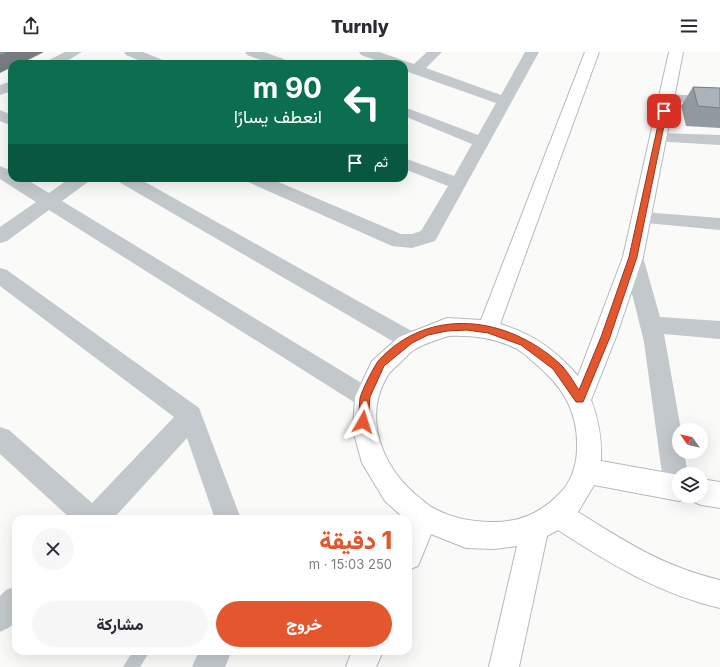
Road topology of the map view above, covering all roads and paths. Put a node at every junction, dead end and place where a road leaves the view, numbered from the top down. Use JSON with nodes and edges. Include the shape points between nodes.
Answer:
{"nodes":[{"id":1,"x":75,"y":52,"type":"edge"},
{"id":2,"x":131,"y":52,"type":"edge"},
{"id":3,"x":252,"y":52,"type":"edge"},
{"id":4,"x":366,"y":52,"type":"edge"},
{"id":5,"x":436,"y":52,"type":"edge"},
{"id":6,"x":532,"y":52,"type":"edge"},
{"id":7,"x":592,"y":52,"type":"edge"},
{"id":8,"x":676,"y":52,"type":"edge"},
{"id":9,"x":271,"y":58,"type":"edge"},
{"id":10,"x":60,"y":60,"type":"edge"},
{"id":11,"x":150,"y":60,"type":"edge"},
{"id":12,"x":389,"y":60,"type":"edge"},
{"id":13,"x":410,"y":68,"type":"edge"},
{"id":14,"x":667,"y":98,"type":"junction"},
{"id":15,"x":505,"y":101,"type":"junction"},
{"id":16,"x":720,"y":101,"type":"edge"},
{"id":17,"x":408,"y":113,"type":"edge"},
{"id":18,"x":659,"y":138,"type":"junction"},
{"id":19,"x":720,"y":140,"type":"edge"},
{"id":20,"x":482,"y":142,"type":"junction"},
{"id":21,"x":408,"y":165,"type":"edge"},
{"id":22,"x":18,"y":182,"type":"edge"},
{"id":23,"x":76,"y":182,"type":"edge"},
{"id":24,"x":132,"y":182,"type":"edge"},
{"id":25,"x":263,"y":182,"type":"edge"},
{"id":26,"x":458,"y":184,"type":"junction"},
{"id":27,"x":48,"y":201,"type":"junction"},
{"id":28,"x":642,"y":218,"type":"junction"},
{"id":29,"x":720,"y":224,"type":"edge"},
{"id":30,"x":0,"y":236,"type":"edge"},
{"id":31,"x":633,"y":257,"type":"junction"},
{"id":32,"x":0,"y":275,"type":"edge"},
{"id":33,"x":652,"y":325,"type":"junction"},
{"id":34,"x":488,"y":329,"type":"junction"},
{"id":35,"x":720,"y":330,"type":"edge"},
{"id":36,"x":409,"y":340,"type":"junction"},
{"id":37,"x":365,"y":397,"type":"junction"},
{"id":38,"x":580,"y":399,"type":"junction"},
{"id":39,"x":191,"y":416,"type":"junction"},
{"id":40,"x":0,"y":438,"type":"edge"},
{"id":41,"x":681,"y":467,"type":"edge"},
{"id":42,"x":587,"y":471,"type":"junction"},
{"id":43,"x":672,"y":487,"type":"edge"},
{"id":44,"x":708,"y":493,"type":"edge"},
{"id":45,"x":720,"y":495,"type":"edge"},
{"id":46,"x":87,"y":515,"type":"edge"},
{"id":47,"x":99,"y":515,"type":"edge"},
{"id":48,"x":227,"y":515,"type":"edge"},
{"id":49,"x":424,"y":518,"type":"junction"},
{"id":50,"x":547,"y":521,"type":"junction"},
{"id":51,"x":412,"y":546,"type":"edge"},
{"id":52,"x":720,"y":594,"type":"edge"},
{"id":53,"x":12,"y":604,"type":"edge"},
{"id":54,"x":0,"y":617,"type":"edge"},
{"id":55,"x":139,"y":655,"type":"edge"},
{"id":56,"x":214,"y":655,"type":"edge"},
{"id":57,"x":366,"y":655,"type":"edge"},
{"id":58,"x":131,"y":667,"type":"edge"},
{"id":59,"x":207,"y":667,"type":"edge"},
{"id":60,"x":361,"y":667,"type":"edge"},
{"id":61,"x":504,"y":667,"type":"edge"}],
"edges":[{"from":1,"to":10,"type":"street"},
{"from":2,"to":11,"type":"street"},
{"from":3,"to":9,"type":"street"},
{"from":4,"to":12,"type":"street"},
{"from":5,"to":13,"type":"street"},
{"from":6,"to":15,"type":"street"},
{"from":7,"to":34,"type":"street"},
{"from":8,"to":14,"type":"street"},
{"from":13,"to":15,"type":"street"},
{"from":14,"to":16,"type":"street"},
{"from":14,"to":18,"type":"street"},
{"from":15,"to":20,"type":"street"},
{"from":17,"to":20,"type":"street"},
{"from":18,"to":19,"type":"street"},
{"from":18,"to":28,"type":"street"},
{"from":20,"to":26,"type":"street"},
{"from":21,"to":26,"type":"street"},
{"from":22,"to":27,"type":"street"},
{"from":23,"to":27,"type":"street"},
{"from":24,"to":36,"type":"street"},
{"from":25,"to":26,"type":"street","via":[[399,241],[412,241],[428,236]]},
{"from":27,"to":30,"type":"street"},
{"from":27,"to":37,"type":"street"},
{"from":28,"to":29,"type":"street"},
{"from":28,"to":31,"type":"street"},
{"from":31,"to":33,"type":"street"},
{"from":31,"to":38,"type":"street"},
{"from":32,"to":39,"type":"street"},
{"from":33,"to":35,"type":"street"},
{"from":33,"to":41,"type":"street"},
{"from":34,"to":36,"type":"street","via":[[447,327]]},
{"from":34,"to":38,"type":"street","via":[[524,342],[556,366]]},
{"from":36,"to":37,"type":"street","via":[[381,364]]},
{"from":37,"to":49,"type":"street","via":[[363,422],[367,449],[380,475],[399,499]]},
{"from":38,"to":42,"type":"street","via":[[590,434]]},
{"from":39,"to":47,"type":"street"},
{"from":39,"to":48,"type":"street"},
{"from":40,"to":46,"type":"street"},
{"from":42,"to":43,"type":"street"},
{"from":42,"to":50,"type":"street","via":[[576,494]]},
{"from":44,"to":45,"type":"street"},
{"from":49,"to":50,"type":"street","via":[[461,533],[499,537]]},
{"from":49,"to":51,"type":"street"},
{"from":50,"to":52,"type":"street","via":[[676,583]]},
{"from":50,"to":61,"type":"street"},
{"from":53,"to":54,"type":"street"},
{"from":55,"to":58,"type":"lane"},
{"from":56,"to":59,"type":"street"},
{"from":57,"to":60,"type":"street"}]}
